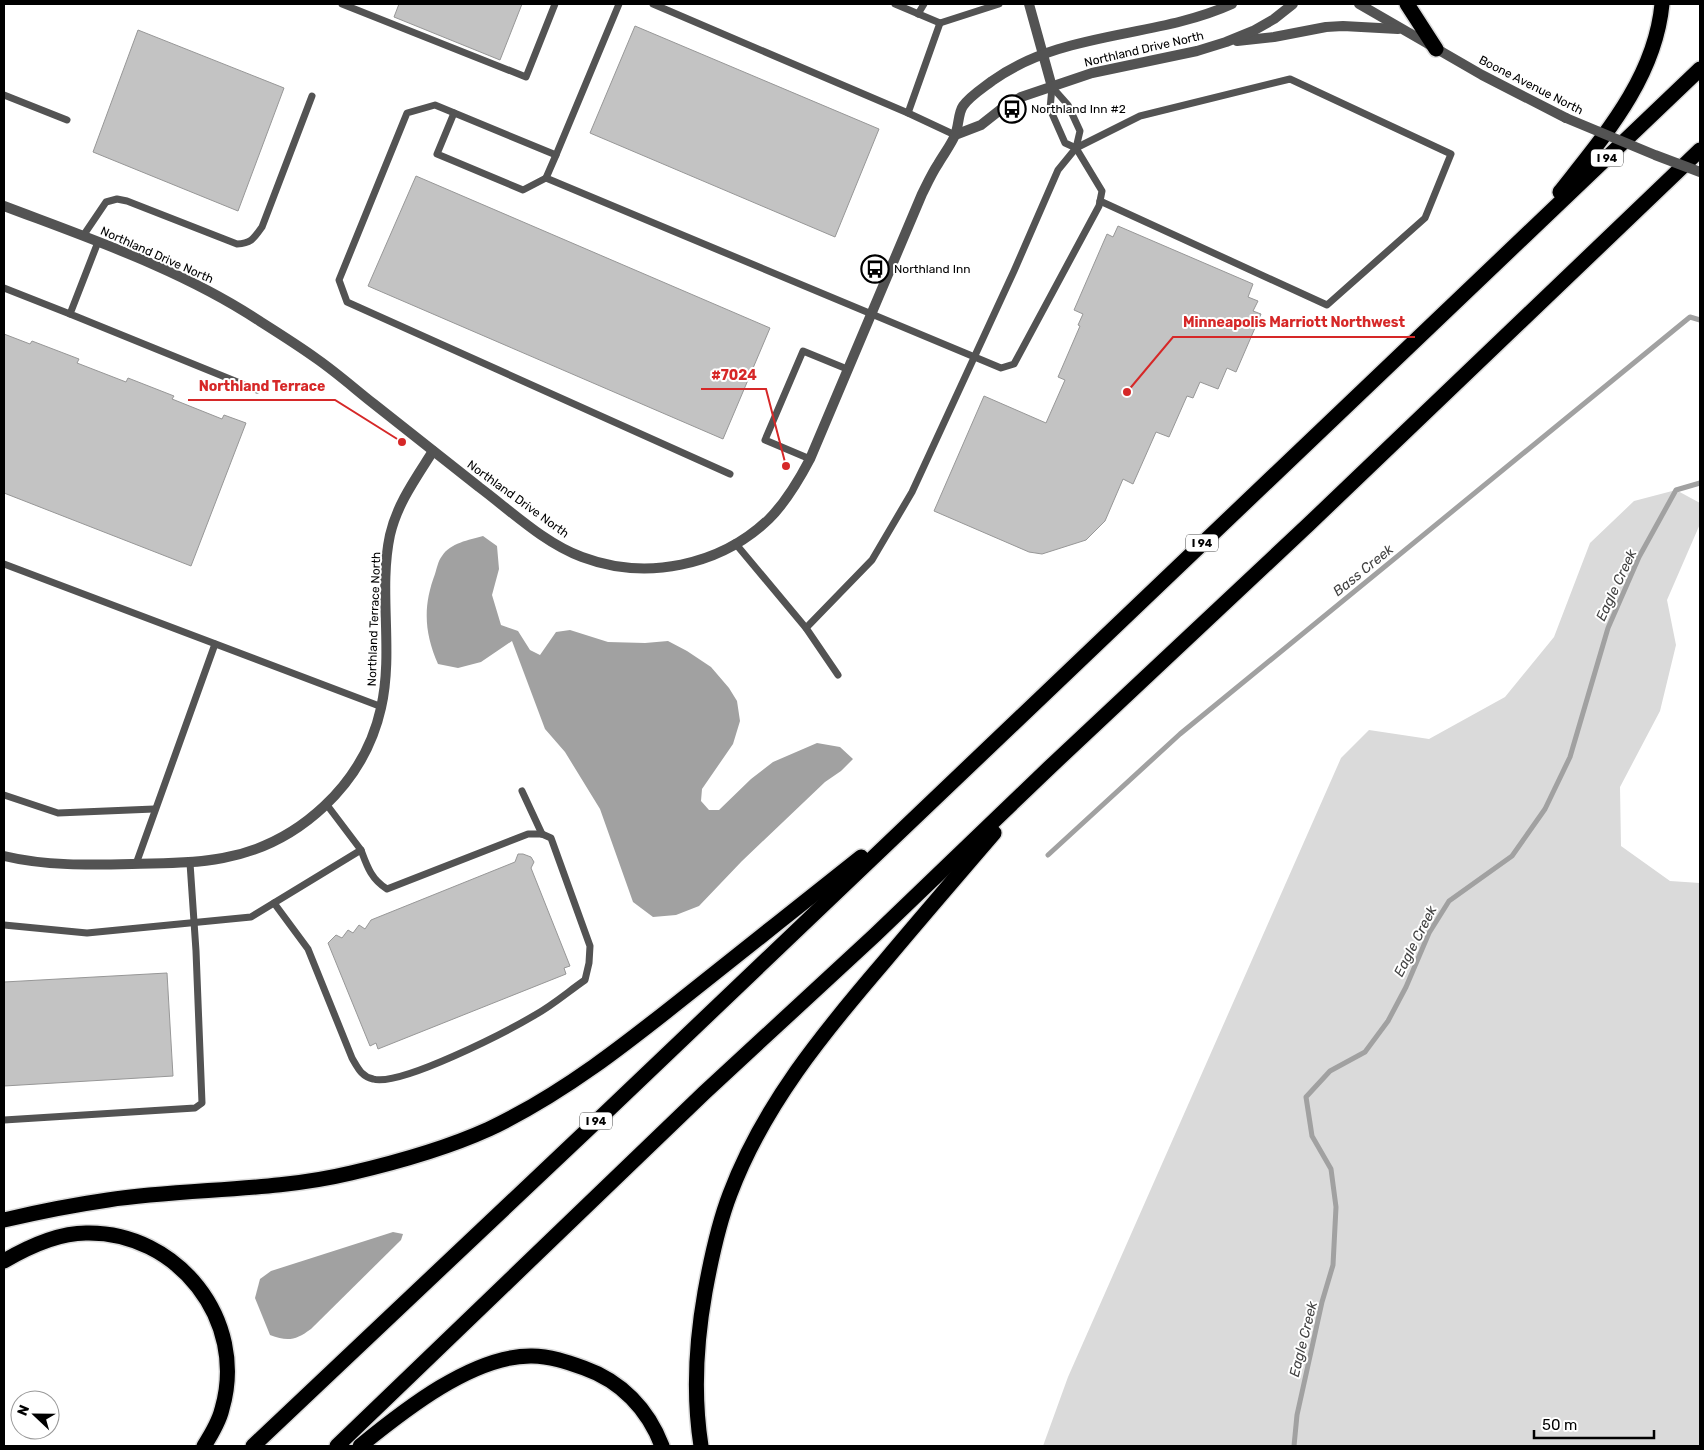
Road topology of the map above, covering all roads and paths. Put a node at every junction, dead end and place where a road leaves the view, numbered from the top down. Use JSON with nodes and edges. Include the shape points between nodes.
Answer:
{"nodes":[{"id":1,"x":342,"y":4,"type":"edge"},
{"id":2,"x":555,"y":4,"type":"edge"},
{"id":3,"x":619,"y":4,"type":"edge"},
{"id":4,"x":653,"y":4,"type":"edge"},
{"id":5,"x":895,"y":4,"type":"edge"},
{"id":6,"x":924,"y":4,"type":"edge"},
{"id":7,"x":999,"y":4,"type":"edge"},
{"id":8,"x":1029,"y":4,"type":"edge"},
{"id":9,"x":1232,"y":4,"type":"edge"},
{"id":10,"x":1293,"y":4,"type":"edge"},
{"id":11,"x":1359,"y":4,"type":"edge"},
{"id":12,"x":1407,"y":4,"type":"edge"},
{"id":13,"x":1662,"y":4,"type":"edge"},
{"id":14,"x":918,"y":14,"type":"junction"},
{"id":15,"x":940,"y":23,"type":"junction"},
{"id":16,"x":1401,"y":29,"type":"junction"},
{"id":17,"x":1226,"y":42,"type":"junction"},
{"id":18,"x":1436,"y":49,"type":"junction"},
{"id":19,"x":1042,"y":54,"type":"junction"},
{"id":20,"x":1700,"y":69,"type":"edge"},
{"id":21,"x":1052,"y":86,"type":"junction"},
{"id":22,"x":4,"y":95,"type":"edge"},
{"id":23,"x":312,"y":96,"type":"dead end"},
{"id":24,"x":454,"y":113,"type":"junction"},
{"id":25,"x":908,"y":113,"type":"junction"},
{"id":26,"x":67,"y":120,"type":"dead end"},
{"id":27,"x":955,"y":135,"type":"junction"},
{"id":28,"x":1076,"y":148,"type":"junction"},
{"id":29,"x":1700,"y":151,"type":"edge"},
{"id":30,"x":556,"y":155,"type":"junction"},
{"id":31,"x":1700,"y":172,"type":"edge"},
{"id":32,"x":546,"y":178,"type":"junction"},
{"id":33,"x":1100,"y":202,"type":"junction"},
{"id":34,"x":4,"y":206,"type":"edge"},
{"id":35,"x":83,"y":236,"type":"junction"},
{"id":36,"x":98,"y":242,"type":"junction"},
{"id":37,"x":4,"y":288,"type":"edge"},
{"id":38,"x":1467,"y":292,"type":"junction"},
{"id":39,"x":871,"y":313,"type":"junction"},
{"id":40,"x":70,"y":314,"type":"junction"},
{"id":41,"x":975,"y":356,"type":"junction"},
{"id":42,"x":847,"y":368,"type":"junction"},
{"id":43,"x":257,"y":390,"type":"dead end"},
{"id":44,"x":433,"y":451,"type":"junction"},
{"id":45,"x":810,"y":459,"type":"junction"},
{"id":46,"x":730,"y":474,"type":"dead end"},
{"id":47,"x":735,"y":543,"type":"junction"},
{"id":48,"x":4,"y":564,"type":"edge"},
{"id":49,"x":806,"y":628,"type":"junction"},
{"id":50,"x":215,"y":644,"type":"junction"},
{"id":51,"x":838,"y":675,"type":"dead end"},
{"id":52,"x":382,"y":707,"type":"junction"},
{"id":53,"x":1049,"y":768,"type":"junction"},
{"id":54,"x":522,"y":791,"type":"dead end"},
{"id":55,"x":4,"y":795,"type":"edge"},
{"id":56,"x":938,"y":796,"type":"junction"},
{"id":57,"x":327,"y":805,"type":"junction"},
{"id":58,"x":154,"y":809,"type":"junction"},
{"id":59,"x":542,"y":834,"type":"junction"},
{"id":60,"x":361,"y":850,"type":"junction"},
{"id":61,"x":4,"y":856,"type":"edge"},
{"id":62,"x":190,"y":863,"type":"junction"},
{"id":63,"x":136,"y":864,"type":"junction"},
{"id":64,"x":274,"y":903,"type":"junction"},
{"id":65,"x":195,"y":922,"type":"junction"},
{"id":66,"x":4,"y":925,"type":"edge"},
{"id":67,"x":4,"y":1120,"type":"edge"},
{"id":68,"x":4,"y":1220,"type":"edge"},
{"id":69,"x":4,"y":1262,"type":"edge"},
{"id":70,"x":204,"y":1446,"type":"edge"},
{"id":71,"x":253,"y":1446,"type":"edge"},
{"id":72,"x":337,"y":1446,"type":"edge"},
{"id":73,"x":360,"y":1446,"type":"edge"},
{"id":74,"x":662,"y":1446,"type":"edge"},
{"id":75,"x":701,"y":1446,"type":"edge"}],
"edges":[{"from":1,"to":2,"type":"lane","via":[[526,77]]},
{"from":3,"to":30,"type":"lane"},
{"from":4,"to":25,"type":"lane"},
{"from":5,"to":14,"type":"lane"},
{"from":6,"to":14,"type":"lane"},
{"from":7,"to":15,"type":"lane"},
{"from":8,"to":19,"type":"street"},
{"from":9,"to":19,"type":"street","name":"Northland Drive North","via":[[1210,14],[1085,41]]},
{"from":10,"to":17,"type":"street","name":"Northland Drive North","via":[[1260,27]]},
{"from":11,"to":16,"type":"street","name":"Boone Avenue North"},
{"from":12,"to":18,"type":"highway"},
{"from":13,"to":38,"type":"highway","via":[[1650,56],[1621,112],[1558,194]]},
{"from":14,"to":15,"type":"lane"},
{"from":15,"to":25,"type":"lane"},
{"from":16,"to":17,"type":"street","via":[[1326,27]]},
{"from":16,"to":18,"type":"street","name":"Boone Avenue North"},
{"from":17,"to":21,"type":"street","name":"Northland Drive North","via":[[1197,52],[1092,73]]},
{"from":18,"to":31,"type":"street","name":"Boone Avenue North","bridge":true,"via":[[1566,118]]},
{"from":19,"to":21,"type":"street"},
{"from":19,"to":27,"type":"street","name":"Northland Drive North","via":[[1009,69],[962,106]]},
{"from":20,"to":38,"type":"highway","number":"I 94"},
{"from":21,"to":27,"type":"street","name":"Northland Drive North","via":[[1021,97],[981,125]]},
{"from":21,"to":28,"type":"lane","via":[[1068,105],[1080,131]]},
{"from":21,"to":28,"type":"lane","via":[[1050,109],[1055,123],[1065,143]]},
{"from":22,"to":26,"type":"lane"},
{"from":23,"to":35,"type":"lane","via":[[262,227],[246,243],[237,244],[117,199],[106,202]]},
{"from":24,"to":30,"type":"lane"},
{"from":24,"to":32,"type":"lane","via":[[437,154],[523,190]]},
{"from":24,"to":46,"type":"lane","via":[[435,105],[407,113],[339,280],[347,302]]},
{"from":25,"to":27,"type":"lane"},
{"from":27,"to":39,"type":"street","name":"Northland Drive North","via":[[922,194]]},
{"from":28,"to":33,"type":"lane","via":[[1102,191]]},
{"from":28,"to":33,"type":"lane","via":[[1140,116],[1290,79],[1451,154],[1425,218],[1327,305]]},
{"from":28,"to":41,"type":"lane","via":[[1058,170]]},
{"from":29,"to":53,"type":"highway"},
{"from":30,"to":32,"type":"lane"},
{"from":32,"to":39,"type":"lane"},
{"from":33,"to":41,"type":"lane","via":[[1014,364],[1002,368]]},
{"from":34,"to":35,"type":"street","name":"Northland Drive North"},
{"from":35,"to":36,"type":"street","name":"Northland Drive North"},
{"from":36,"to":40,"type":"lane"},
{"from":36,"to":44,"type":"street","name":"Northland Drive North","via":[[194,284],[258,320],[318,360]]},
{"from":37,"to":40,"type":"lane"},
{"from":38,"to":56,"type":"highway","number":"I 94"},
{"from":39,"to":41,"type":"lane"},
{"from":39,"to":42,"type":"street","name":"Northland Drive North"},
{"from":40,"to":43,"type":"lane"},
{"from":41,"to":49,"type":"lane","via":[[912,492],[872,560]]},
{"from":42,"to":45,"type":"street","name":"Northland Drive North"},
{"from":42,"to":45,"type":"lane","via":[[803,351],[765,440]]},
{"from":44,"to":47,"type":"street","name":"Northland Drive North","via":[[541,534],[563,548],[598,562],[633,569],[668,567],[712,556]]},
{"from":44,"to":52,"type":"street","name":"Northland Terrace North","via":[[402,501],[390,534],[386,563],[387,667]]},
{"from":45,"to":47,"type":"street","name":"Northland Drive North","via":[[770,518]]},
{"from":47,"to":49,"type":"lane"},
{"from":48,"to":50,"type":"lane"},
{"from":49,"to":51,"type":"lane"},
{"from":50,"to":52,"type":"lane"},
{"from":50,"to":58,"type":"lane"},
{"from":52,"to":57,"type":"street","name":"Northland Terrace North","via":[[363,757]]},
{"from":53,"to":72,"type":"highway","via":[[704,1093]]},
{"from":53,"to":75,"type":"highway","via":[[830,1025],[800,1065],[755,1139],[730,1193],[714,1245],[699,1325],[696,1377]]},
{"from":54,"to":59,"type":"lane"},
{"from":55,"to":58,"type":"lane","via":[[58,813]]},
{"from":56,"to":68,"type":"highway","via":[[612,1055],[557,1092],[490,1128],[394,1162],[326,1179],[108,1200]]},
{"from":56,"to":71,"type":"highway","number":"I 94"},
{"from":57,"to":60,"type":"lane"},
{"from":57,"to":62,"type":"street","name":"Northland Terrace North","via":[[292,832],[260,847],[224,858]]},
{"from":58,"to":63,"type":"lane"},
{"from":59,"to":60,"type":"lane","via":[[528,834],[387,889],[378,884],[371,874]]},
{"from":59,"to":64,"type":"lane","via":[[551,838],[590,946],[585,980],[536,1015],[409,1074],[384,1080],[372,1079],[361,1073],[308,949]]},
{"from":60,"to":64,"type":"lane"},
{"from":61,"to":63,"type":"street","name":"Northland Terrace North","via":[[60,863]]},
{"from":62,"to":63,"type":"street","name":"Northland Terrace North"},
{"from":62,"to":65,"type":"lane"},
{"from":64,"to":65,"type":"lane","via":[[251,917]]},
{"from":65,"to":66,"type":"lane","via":[[87,933]]},
{"from":65,"to":67,"type":"lane","via":[[202,1103],[195,1108]]},
{"from":69,"to":70,"type":"highway","via":[[51,1240],[85,1233],[132,1239],[182,1267],[209,1300],[226,1348],[227,1380],[222,1409]]},
{"from":73,"to":74,"type":"highway","via":[[400,1414],[452,1381],[489,1364],[519,1356],[555,1359],[608,1378],[644,1412]]}]}
